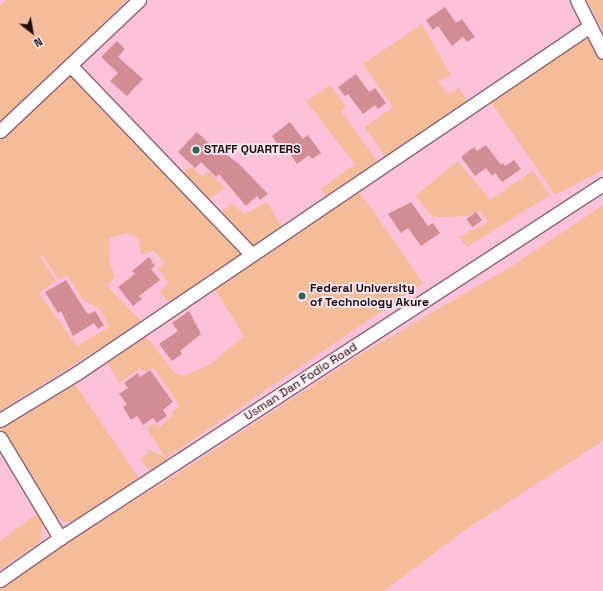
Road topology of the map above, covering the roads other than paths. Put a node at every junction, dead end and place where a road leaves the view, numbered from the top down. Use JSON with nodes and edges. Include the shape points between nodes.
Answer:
{"nodes":[{"id":1,"x":140,"y":0,"type":"edge"},
{"id":2,"x":577,"y":0,"type":"edge"},
{"id":3,"x":590,"y":26,"type":"junction"},
{"id":4,"x":603,"y":52,"type":"edge"},
{"id":5,"x":71,"y":66,"type":"junction"},
{"id":6,"x":0,"y":131,"type":"edge"},
{"id":7,"x":603,"y":184,"type":"edge"},
{"id":8,"x":251,"y":254,"type":"junction"},
{"id":9,"x":0,"y":420,"type":"edge"},
{"id":10,"x":0,"y":438,"type":"edge"},
{"id":11,"x":60,"y":538,"type":"junction"},
{"id":12,"x":0,"y":580,"type":"edge"}],
"edges":[{"from":1,"to":5,"type":"street"},
{"from":2,"to":3,"type":"street"},
{"from":3,"to":4,"type":"street"},
{"from":3,"to":8,"type":"street"},
{"from":5,"to":6,"type":"street"},
{"from":5,"to":8,"type":"street"},
{"from":7,"to":11,"type":"street","name":"Usman Dan Fodio Road"},
{"from":8,"to":9,"type":"street","via":[[74,375]]},
{"from":10,"to":11,"type":"street"},
{"from":11,"to":12,"type":"street","name":"Usman Dan Fodio Road"}]}
